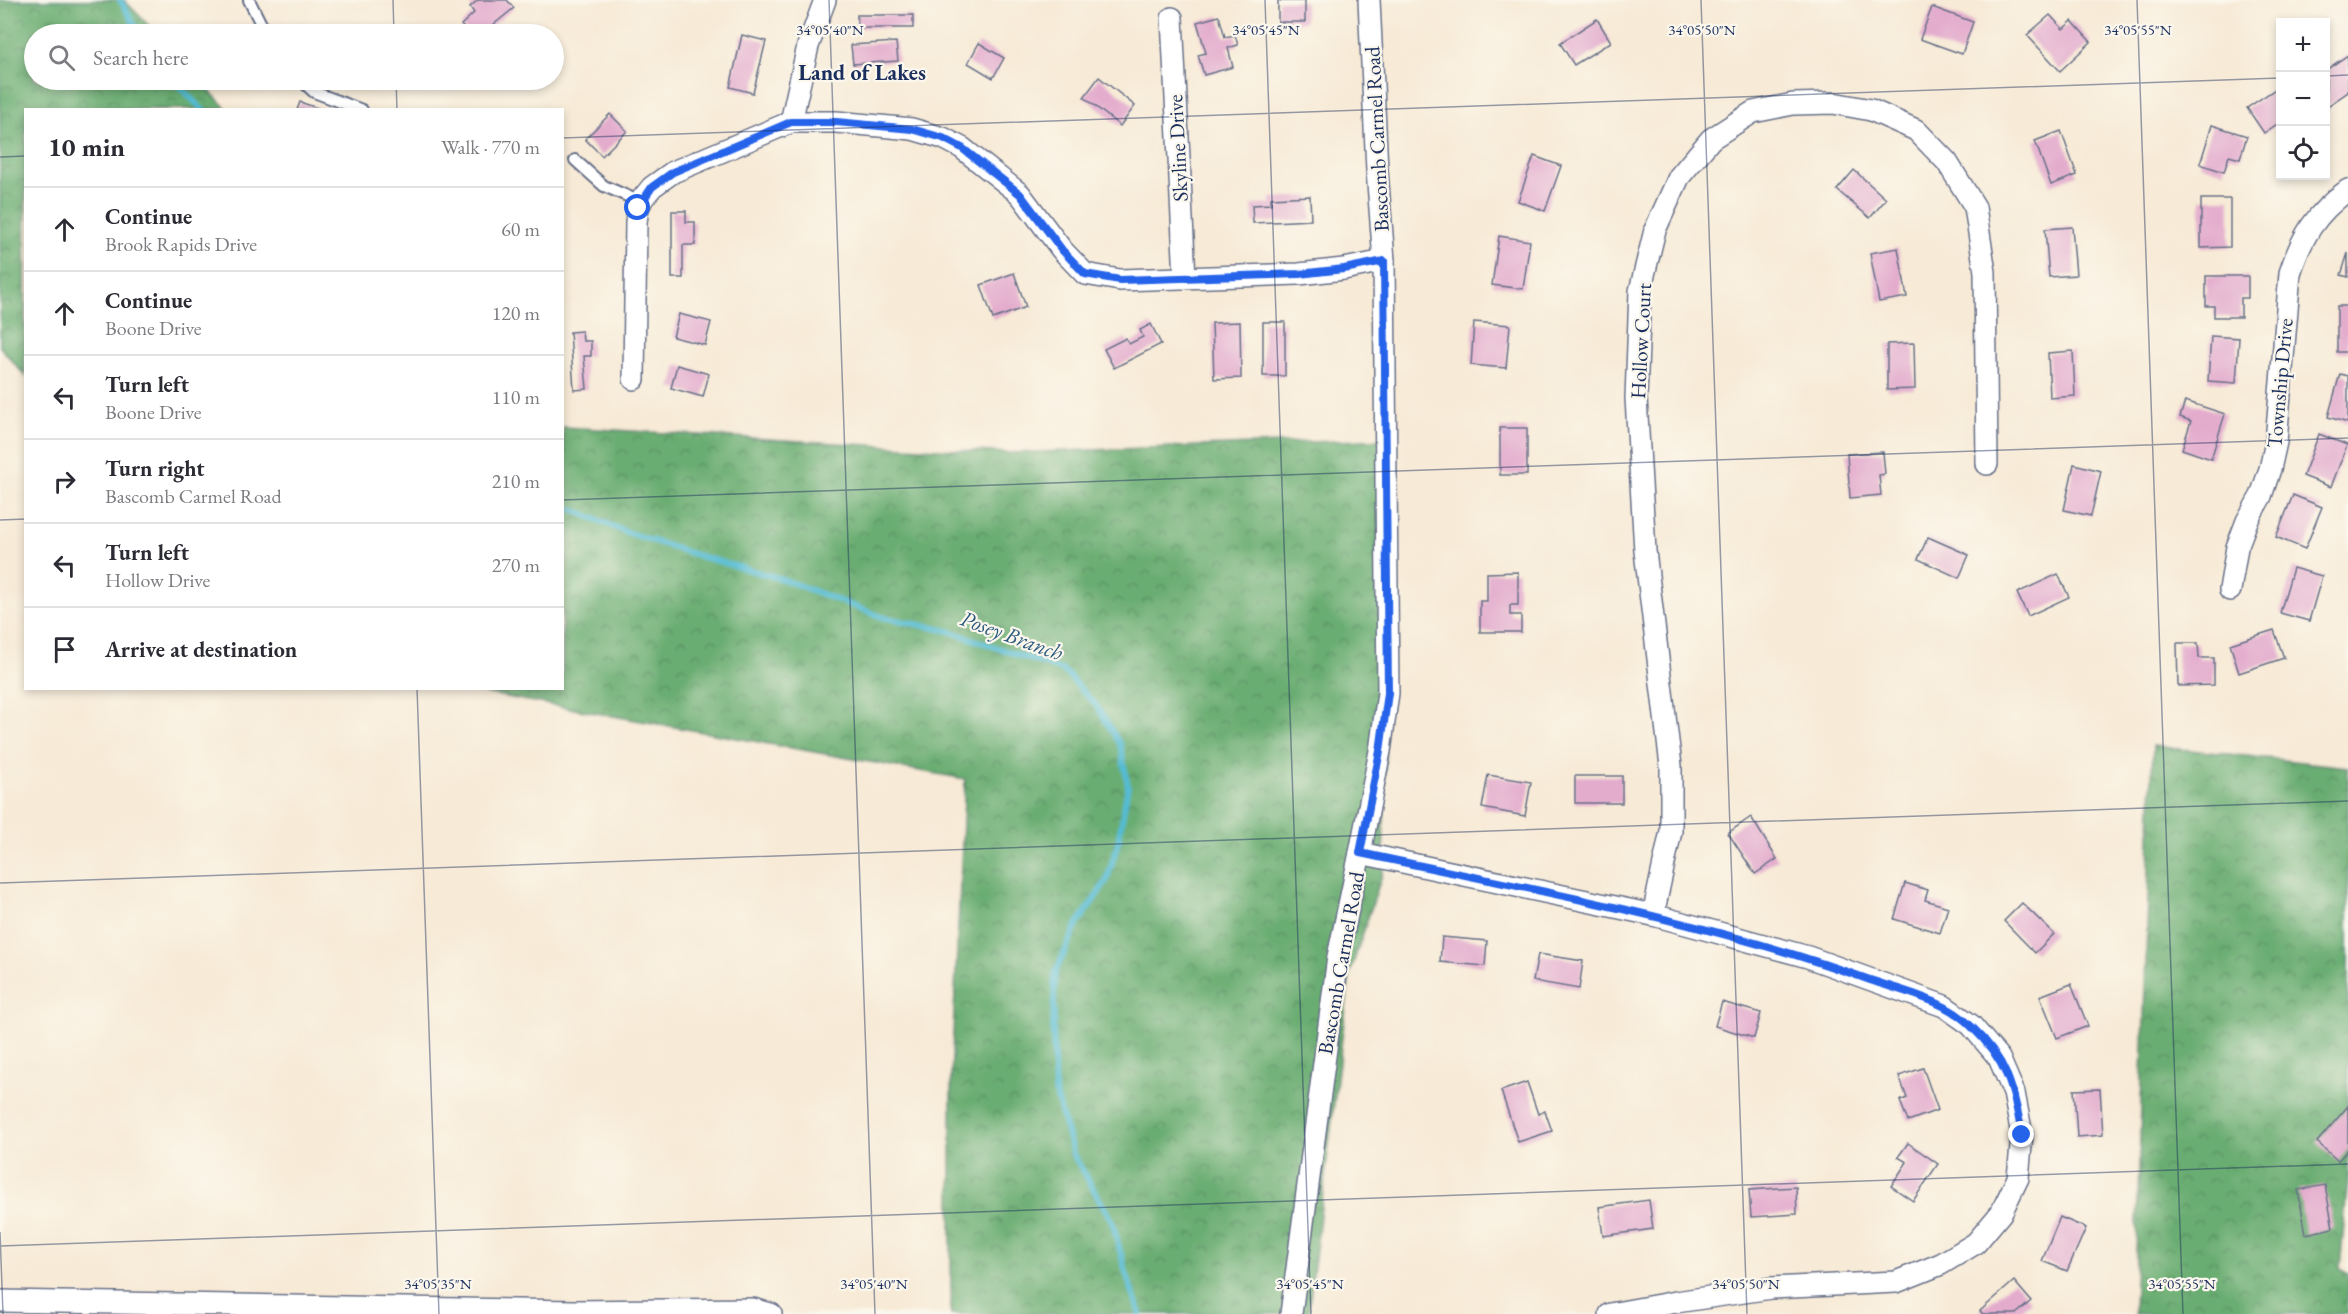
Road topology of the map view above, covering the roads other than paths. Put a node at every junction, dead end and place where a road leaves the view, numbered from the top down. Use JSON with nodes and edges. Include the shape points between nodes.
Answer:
{"nodes":[{"id":1,"x":249,"y":0,"type":"edge"},
{"id":2,"x":825,"y":0,"type":"edge"},
{"id":3,"x":1369,"y":0,"type":"edge"},
{"id":4,"x":1172,"y":18,"type":"dead end"},
{"id":5,"x":262,"y":24,"type":"edge"},
{"id":6,"x":312,"y":90,"type":"edge"},
{"id":7,"x":357,"y":108,"type":"edge"},
{"id":8,"x":791,"y":122,"type":"junction"},
{"id":9,"x":575,"y":160,"type":"dead end"},
{"id":10,"x":2348,"y":190,"type":"edge"},
{"id":11,"x":641,"y":202,"type":"junction"},
{"id":12,"x":1384,"y":261,"type":"junction"},
{"id":13,"x":1185,"y":278,"type":"junction"},
{"id":14,"x":634,"y":379,"type":"dead end"},
{"id":15,"x":1988,"y":464,"type":"dead end"},
{"id":16,"x":2230,"y":590,"type":"dead end"},
{"id":17,"x":1360,"y":853,"type":"junction"},
{"id":18,"x":1653,"y":915,"type":"junction"},
{"id":19,"x":0,"y":1301,"type":"edge"},
{"id":20,"x":771,"y":1314,"type":"edge"},
{"id":21,"x":1291,"y":1314,"type":"edge"},
{"id":22,"x":1610,"y":1314,"type":"edge"}],
"edges":[{"from":1,"to":5,"type":"lane"},
{"from":2,"to":8,"type":"street","via":[[808,46]]},
{"from":3,"to":12,"type":"street","name":"Bascomb Carmel Road"},
{"from":4,"to":13,"type":"street","name":"Skyline Drive"},
{"from":6,"to":7,"type":"lane"},
{"from":8,"to":11,"type":"street","via":[[673,172],[652,187]]},
{"from":8,"to":13,"type":"street","via":[[912,129],[943,138],[962,148],[1020,194],[1085,274],[1120,280]]},
{"from":9,"to":11,"type":"lane","via":[[604,186]]},
{"from":10,"to":16,"type":"street","name":"Township Drive","via":[[2313,222],[2298,246],[2290,273],[2276,442],[2267,478],[2237,547]]},
{"from":11,"to":14,"type":"street","via":[[636,222]]},
{"from":12,"to":13,"type":"street","via":[[1299,274]]},
{"from":12,"to":17,"type":"street","name":"Bascomb Carmel Road","via":[[1388,693]]},
{"from":15,"to":18,"type":"street","name":"Hollow Court","via":[[1985,272],[1975,207],[1947,162],[1916,130],[1871,110],[1833,103],[1793,104],[1754,112],[1711,140],[1679,177],[1655,230],[1640,291],[1636,398],[1644,527],[1671,766],[1671,831]]},
{"from":17,"to":18,"type":"street"},
{"from":17,"to":21,"type":"street","name":"Bascomb Carmel Road","via":[[1338,957]]},
{"from":18,"to":22,"type":"street","via":[[1808,957],[1944,1006],[1971,1025],[1999,1058],[2014,1093],[2022,1135],[2018,1178],[2001,1213],[1976,1243],[1941,1264],[1896,1282],[1771,1288]]},
{"from":19,"to":20,"type":"street","via":[[575,1311],[753,1309]]}]}
